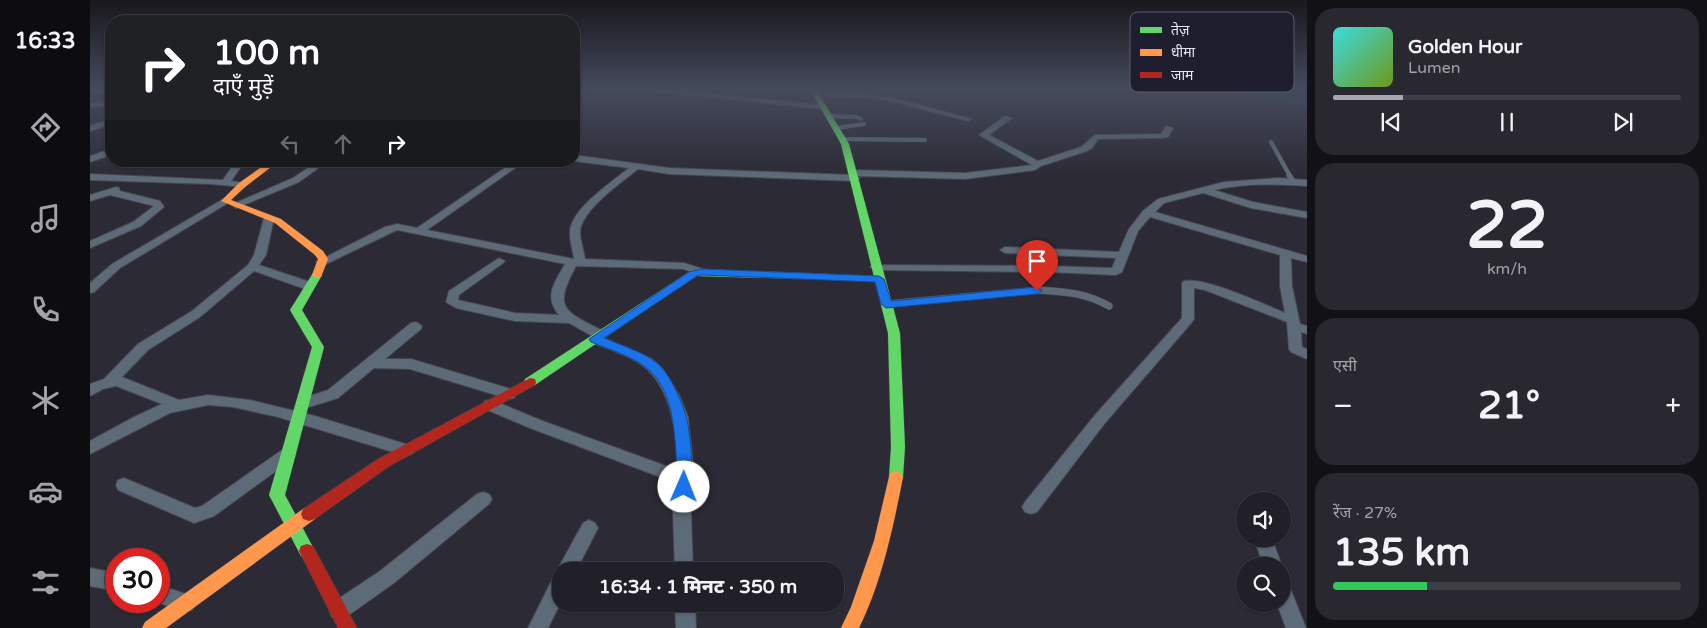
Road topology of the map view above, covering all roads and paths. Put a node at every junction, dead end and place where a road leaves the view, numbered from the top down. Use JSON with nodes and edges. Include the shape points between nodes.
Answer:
{"nodes":[{"id":1,"x":830,"y":118,"type":"edge"},
{"id":2,"x":1008,"y":118,"type":"dead end"},
{"id":3,"x":105,"y":123,"type":"edge"},
{"id":4,"x":864,"y":124,"type":"dead end"},
{"id":5,"x":836,"y":128,"type":"junction"},
{"id":6,"x":1169,"y":128,"type":"dead end"},
{"id":7,"x":90,"y":129,"type":"edge"},
{"id":8,"x":842,"y":139,"type":"junction"},
{"id":9,"x":925,"y":140,"type":"dead end"},
{"id":10,"x":1271,"y":142,"type":"dead end"},
{"id":11,"x":105,"y":154,"type":"edge"},
{"id":12,"x":90,"y":159,"type":"edge"},
{"id":13,"x":580,"y":159,"type":"edge"},
{"id":14,"x":1037,"y":164,"type":"junction"},
{"id":15,"x":237,"y":167,"type":"edge"},
{"id":16,"x":267,"y":167,"type":"edge"},
{"id":17,"x":315,"y":167,"type":"edge"},
{"id":18,"x":512,"y":167,"type":"edge"},
{"id":19,"x":636,"y":167,"type":"junction"},
{"id":20,"x":855,"y":176,"type":"junction"},
{"id":21,"x":90,"y":177,"type":"edge"},
{"id":22,"x":152,"y":180,"type":"junction"},
{"id":23,"x":1293,"y":181,"type":"junction"},
{"id":24,"x":225,"y":183,"type":"junction"},
{"id":25,"x":1307,"y":183,"type":"edge"},
{"id":26,"x":242,"y":185,"type":"junction"},
{"id":27,"x":1203,"y":190,"type":"junction"},
{"id":28,"x":110,"y":192,"type":"junction"},
{"id":29,"x":90,"y":198,"type":"edge"},
{"id":30,"x":231,"y":203,"type":"junction"},
{"id":31,"x":1147,"y":213,"type":"junction"},
{"id":32,"x":1307,"y":215,"type":"edge"},
{"id":33,"x":269,"y":218,"type":"junction"},
{"id":34,"x":419,"y":232,"type":"junction"},
{"id":35,"x":90,"y":245,"type":"edge"},
{"id":36,"x":1004,"y":250,"type":"dead end"},
{"id":37,"x":1285,"y":253,"type":"junction"},
{"id":38,"x":1123,"y":255,"type":"junction"},
{"id":39,"x":1307,"y":259,"type":"edge"},
{"id":40,"x":499,"y":261,"type":"dead end"},
{"id":41,"x":322,"y":262,"type":"junction"},
{"id":42,"x":576,"y":262,"type":"junction"},
{"id":43,"x":116,"y":266,"type":"junction"},
{"id":44,"x":252,"y":267,"type":"junction"},
{"id":45,"x":702,"y":272,"type":"junction"},
{"id":46,"x":878,"y":273,"type":"junction"},
{"id":47,"x":90,"y":278,"type":"edge"},
{"id":48,"x":309,"y":286,"type":"junction"},
{"id":49,"x":90,"y":289,"type":"edge"},
{"id":50,"x":886,"y":304,"type":"junction"},
{"id":51,"x":1109,"y":306,"type":"dead end"},
{"id":52,"x":572,"y":319,"type":"junction"},
{"id":53,"x":1294,"y":323,"type":"junction"},
{"id":54,"x":416,"y":326,"type":"dead end"},
{"id":55,"x":1307,"y":330,"type":"edge"},
{"id":56,"x":598,"y":337,"type":"junction"},
{"id":57,"x":1307,"y":355,"type":"edge"},
{"id":58,"x":372,"y":363,"type":"junction"},
{"id":59,"x":109,"y":382,"type":"junction"},
{"id":60,"x":90,"y":391,"type":"edge"},
{"id":61,"x":510,"y":394,"type":"junction"},
{"id":62,"x":178,"y":405,"type":"junction"},
{"id":63,"x":490,"y":405,"type":"junction"},
{"id":64,"x":301,"y":410,"type":"junction"},
{"id":65,"x":90,"y":448,"type":"edge"},
{"id":66,"x":406,"y":450,"type":"junction"},
{"id":67,"x":288,"y":454,"type":"junction"},
{"id":68,"x":684,"y":479,"type":"junction"},
{"id":69,"x":124,"y":485,"type":"dead end"},
{"id":70,"x":483,"y":499,"type":"dead end"},
{"id":71,"x":1031,"y":507,"type":"dead end"},
{"id":72,"x":293,"y":524,"type":"junction"},
{"id":73,"x":588,"y":528,"type":"dead end"},
{"id":74,"x":571,"y":562,"type":"edge"},
{"id":75,"x":684,"y":562,"type":"edge"},
{"id":76,"x":90,"y":577,"type":"edge"},
{"id":77,"x":105,"y":580,"type":"edge"},
{"id":78,"x":170,"y":598,"type":"edge"},
{"id":79,"x":552,"y":600,"type":"edge"},
{"id":80,"x":184,"y":604,"type":"junction"},
{"id":81,"x":339,"y":610,"type":"junction"},
{"id":82,"x":685,"y":612,"type":"edge"},
{"id":83,"x":1290,"y":612,"type":"edge"},
{"id":84,"x":151,"y":628,"type":"edge"},
{"id":85,"x":348,"y":628,"type":"edge"},
{"id":86,"x":538,"y":628,"type":"edge"},
{"id":87,"x":686,"y":628,"type":"edge"},
{"id":88,"x":850,"y":628,"type":"edge"},
{"id":89,"x":1296,"y":628,"type":"edge"}],
"edges":[{"from":1,"to":5,"type":"street"},
{"from":2,"to":14,"type":"street","via":[[983,135]]},
{"from":3,"to":7,"type":"street"},
{"from":4,"to":5,"type":"lane"},
{"from":5,"to":8,"type":"street"},
{"from":6,"to":14,"type":"street","via":[[1161,136],[1095,137],[1084,150]]},
{"from":8,"to":9,"type":"lane"},
{"from":8,"to":20,"type":"street"},
{"from":10,"to":23,"type":"lane"},
{"from":11,"to":12,"type":"street"},
{"from":13,"to":19,"type":"street"},
{"from":14,"to":20,"type":"street","via":[[1035,167],[965,176]]},
{"from":15,"to":24,"type":"street"},
{"from":16,"to":26,"type":"street"},
{"from":17,"to":30,"type":"street","via":[[296,180]]},
{"from":18,"to":34,"type":"street"},
{"from":19,"to":20,"type":"street","via":[[717,174]]},
{"from":19,"to":42,"type":"street","via":[[587,210],[576,224]]},
{"from":20,"to":46,"type":"street"},
{"from":21,"to":22,"type":"street"},
{"from":22,"to":24,"type":"street"},
{"from":22,"to":28,"type":"street"},
{"from":23,"to":25,"type":"street"},
{"from":23,"to":27,"type":"street","via":[[1248,182]]},
{"from":24,"to":26,"type":"street"},
{"from":26,"to":30,"type":"street"},
{"from":27,"to":31,"type":"street","via":[[1161,201]]},
{"from":27,"to":32,"type":"street","via":[[1251,205]]},
{"from":28,"to":29,"type":"street"},
{"from":28,"to":35,"type":"street","via":[[158,203],[159,207],[137,224]]},
{"from":30,"to":33,"type":"street"},
{"from":30,"to":43,"type":"street"},
{"from":31,"to":37,"type":"street"},
{"from":31,"to":38,"type":"street","via":[[1133,231]]},
{"from":33,"to":41,"type":"street","via":[[278,221],[319,253]]},
{"from":33,"to":44,"type":"street","via":[[260,255]]},
{"from":34,"to":41,"type":"street","via":[[393,227]]},
{"from":34,"to":42,"type":"street"},
{"from":36,"to":38,"type":"street"},
{"from":37,"to":39,"type":"street"},
{"from":37,"to":53,"type":"street","via":[[1286,286]]},
{"from":38,"to":46,"type":"street","via":[[1117,271],[1112,273],[1048,269]]},
{"from":40,"to":52,"type":"street","via":[[453,294],[452,302],[515,317]]},
{"from":41,"to":48,"type":"street"},
{"from":42,"to":45,"type":"street","via":[[684,266]]},
{"from":42,"to":52,"type":"street","via":[[556,297],[562,312]]},
{"from":43,"to":47,"type":"street"},
{"from":43,"to":49,"type":"street"},
{"from":44,"to":48,"type":"street"},
{"from":44,"to":59,"type":"street","via":[[196,314],[143,347]]},
{"from":45,"to":46,"type":"street"},
{"from":45,"to":56,"type":"street","via":[[693,274]]},
{"from":46,"to":50,"type":"street"},
{"from":48,"to":64,"type":"street","via":[[296,310],[318,347]]},
{"from":50,"to":51,"type":"lane","via":[[1033,291],[1090,296]]},
{"from":50,"to":88,"type":"street","via":[[894,333],[896,480],[882,541]]},
{"from":52,"to":56,"type":"street"},
{"from":53,"to":55,"type":"street"},
{"from":53,"to":57,"type":"street","via":[[1296,349]]},
{"from":53,"to":71,"type":"street","via":[[1208,286],[1188,283],[1188,319],[1100,419]]},
{"from":54,"to":58,"type":"street"},
{"from":56,"to":61,"type":"street"},
{"from":56,"to":68,"type":"street","via":[[647,362],[657,371],[672,395],[680,417]]},
{"from":58,"to":61,"type":"street","via":[[411,364]]},
{"from":58,"to":64,"type":"street","via":[[333,394]]},
{"from":59,"to":60,"type":"street"},
{"from":59,"to":62,"type":"street","via":[[117,381]]},
{"from":61,"to":63,"type":"street"},
{"from":62,"to":64,"type":"street","via":[[218,399]]},
{"from":62,"to":65,"type":"street","via":[[140,420]]},
{"from":63,"to":66,"type":"street"},
{"from":63,"to":68,"type":"street"},
{"from":64,"to":66,"type":"street"},
{"from":64,"to":67,"type":"street"},
{"from":66,"to":72,"type":"street"},
{"from":67,"to":69,"type":"street","via":[[208,511],[194,516]]},
{"from":67,"to":72,"type":"street","via":[[277,495]]},
{"from":68,"to":75,"type":"street"},
{"from":70,"to":81,"type":"street","via":[[387,577]]},
{"from":72,"to":80,"type":"street"},
{"from":72,"to":81,"type":"street"},
{"from":73,"to":74,"type":"street"},
{"from":76,"to":77,"type":"street"},
{"from":78,"to":80,"type":"street"},
{"from":79,"to":86,"type":"street"},
{"from":80,"to":84,"type":"street"},
{"from":81,"to":85,"type":"street"},
{"from":82,"to":87,"type":"street"},
{"from":83,"to":89,"type":"street"}]}
